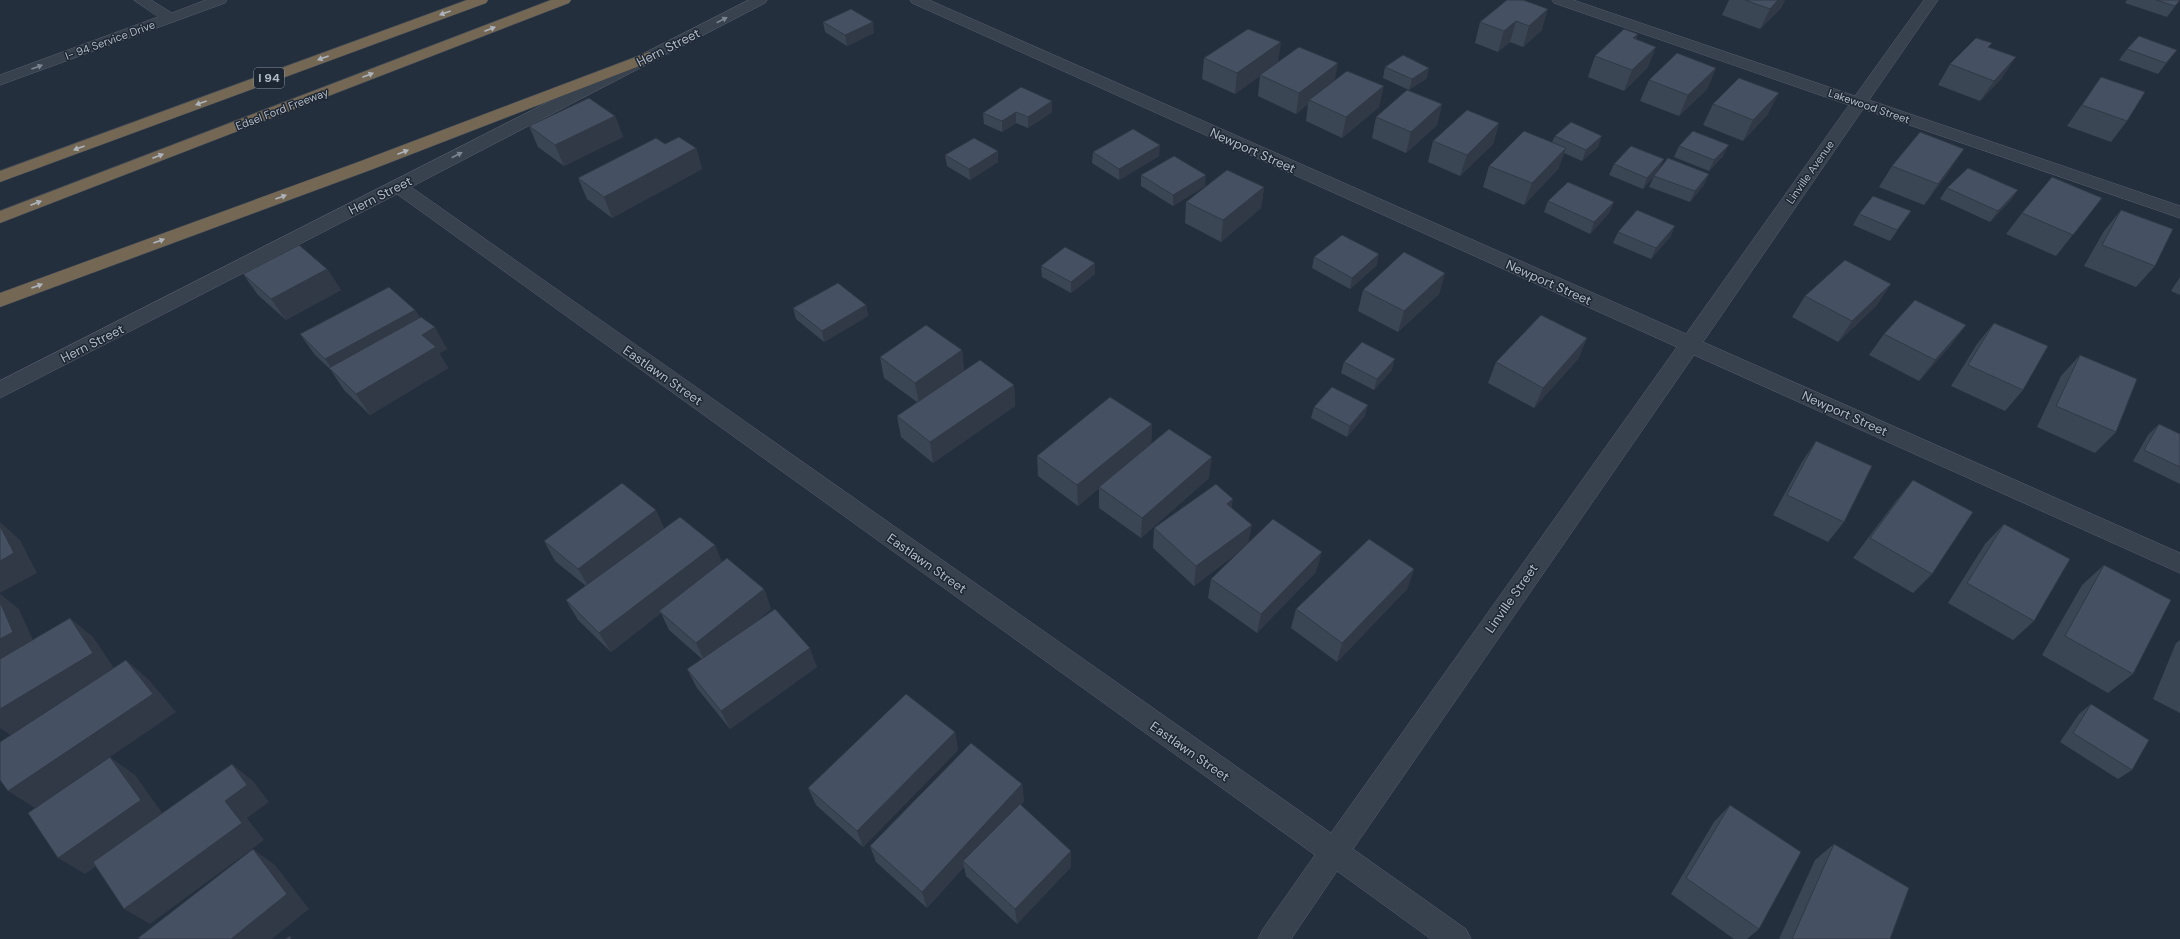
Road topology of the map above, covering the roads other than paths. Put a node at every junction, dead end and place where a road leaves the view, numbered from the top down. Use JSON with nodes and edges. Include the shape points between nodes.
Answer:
{"nodes":[{"id":1,"x":141,"y":0,"type":"edge"},
{"id":2,"x":220,"y":0,"type":"edge"},
{"id":3,"x":482,"y":0,"type":"edge"},
{"id":4,"x":564,"y":0,"type":"edge"},
{"id":5,"x":760,"y":0,"type":"edge"},
{"id":6,"x":918,"y":0,"type":"edge"},
{"id":7,"x":1559,"y":0,"type":"edge"},
{"id":8,"x":1931,"y":0,"type":"edge"},
{"id":9,"x":170,"y":18,"type":"junction"},
{"id":10,"x":649,"y":57,"type":"junction"},
{"id":11,"x":0,"y":80,"type":"edge"},
{"id":12,"x":1858,"y":102,"type":"junction"},
{"id":13,"x":0,"y":177,"type":"edge"},
{"id":14,"x":398,"y":186,"type":"junction"},
{"id":15,"x":2180,"y":212,"type":"edge"},
{"id":16,"x":0,"y":217,"type":"edge"},
{"id":17,"x":0,"y":300,"type":"edge"},
{"id":18,"x":1689,"y":344,"type":"junction"},
{"id":19,"x":0,"y":390,"type":"edge"},
{"id":20,"x":2180,"y":563,"type":"edge"},
{"id":21,"x":1334,"y":853,"type":"junction"},
{"id":22,"x":1273,"y":939,"type":"edge"},
{"id":23,"x":1456,"y":939,"type":"edge"}],
"edges":[{"from":1,"to":9,"type":"street"},
{"from":2,"to":9,"type":"street","name":"I- 94 Service Drive"},
{"from":3,"to":13,"type":"highway","number":"I 94","one_way":true},
{"from":16,"to":4,"type":"highway","name":"Edsel Ford Freeway","number":"I 94","one_way":true},
{"from":10,"to":5,"type":"street","name":"Hern Street","one_way":true},
{"from":6,"to":18,"type":"street","name":"Newport Street"},
{"from":7,"to":12,"type":"street","name":"Lakewood Street"},
{"from":8,"to":12,"type":"street","name":"Linville Avenue"},
{"from":11,"to":9,"type":"street","name":"I- 94 Service Drive","one_way":true},
{"from":14,"to":10,"type":"street","name":"Hern Street","one_way":true},
{"from":17,"to":10,"type":"highway","one_way":true,"via":[[367,165]]},
{"from":12,"to":15,"type":"street","name":"Lakewood Street"},
{"from":12,"to":18,"type":"street","name":"Linville Avenue"},
{"from":14,"to":19,"type":"street","name":"Hern Street"},
{"from":14,"to":21,"type":"street","name":"Eastlawn Street"},
{"from":18,"to":20,"type":"street","name":"Newport Street"},
{"from":18,"to":21,"type":"street","name":"Linville Street"},
{"from":21,"to":22,"type":"street"},
{"from":21,"to":23,"type":"street","name":"Eastlawn Street"}]}
